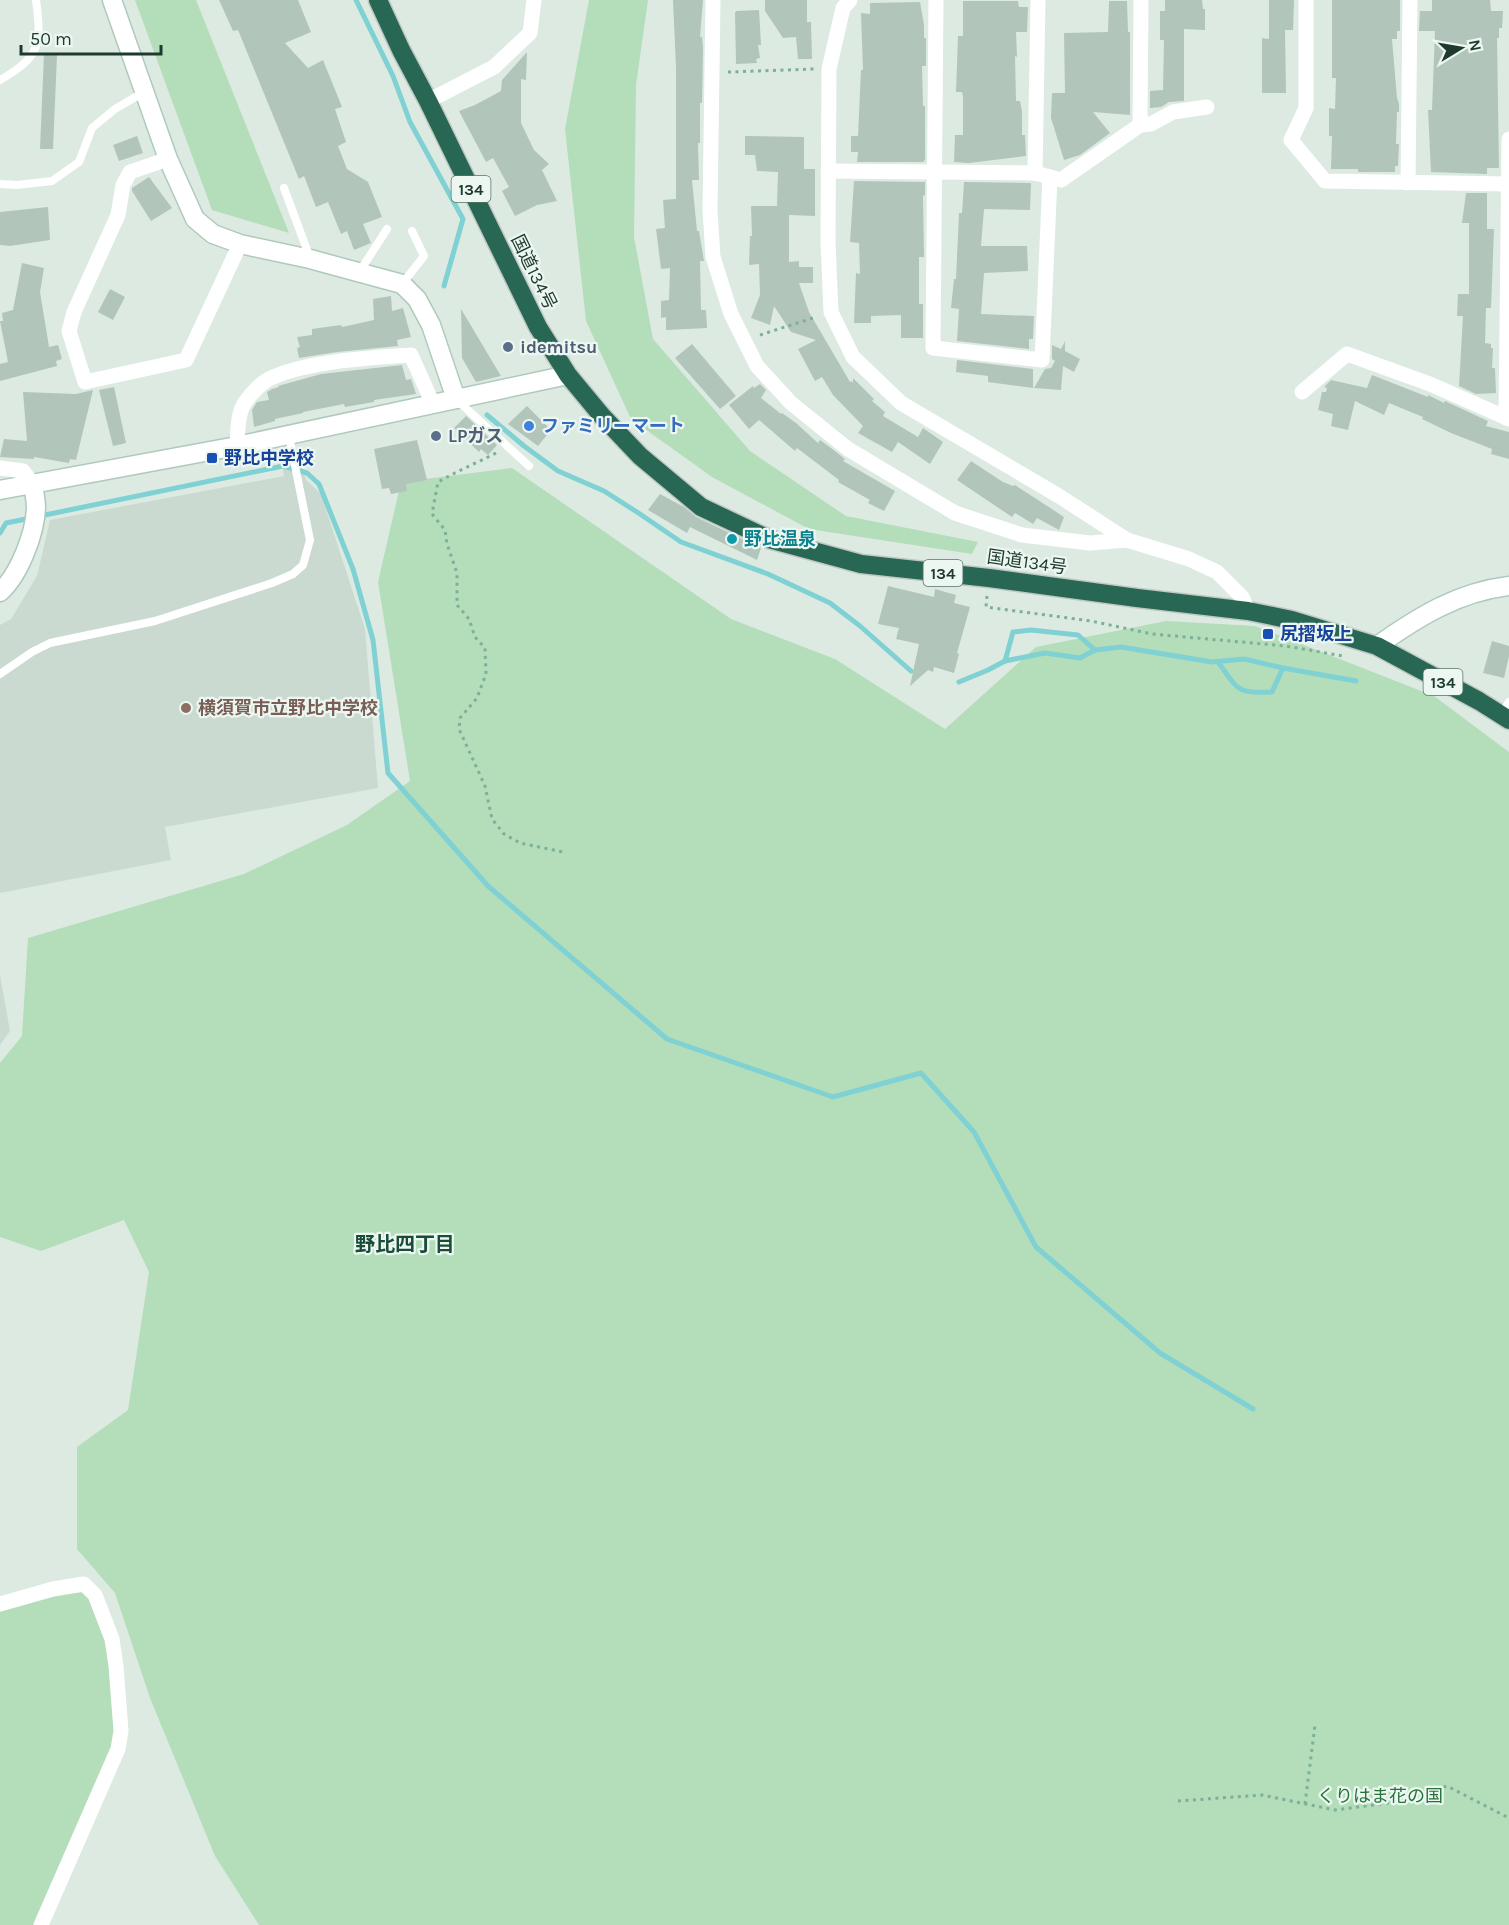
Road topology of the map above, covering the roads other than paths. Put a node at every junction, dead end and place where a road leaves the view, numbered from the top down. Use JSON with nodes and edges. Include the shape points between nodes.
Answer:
{"nodes":[{"id":1,"x":36,"y":0,"type":"edge"},
{"id":2,"x":112,"y":0,"type":"edge"},
{"id":3,"x":378,"y":0,"type":"edge"},
{"id":4,"x":534,"y":0,"type":"edge"},
{"id":5,"x":713,"y":0,"type":"edge"},
{"id":6,"x":936,"y":0,"type":"edge"},
{"id":7,"x":1038,"y":0,"type":"edge"},
{"id":8,"x":1141,"y":0,"type":"edge"},
{"id":9,"x":1306,"y":0,"type":"edge"},
{"id":10,"x":1410,"y":0,"type":"edge"},
{"id":11,"x":844,"y":3,"type":"edge"},
{"id":12,"x":0,"y":80,"type":"edge"},
{"id":13,"x":144,"y":92,"type":"junction"},
{"id":14,"x":428,"y":101,"type":"junction"},
{"id":15,"x":1207,"y":107,"type":"dead end"},
{"id":16,"x":1140,"y":125,"type":"junction"},
{"id":17,"x":1509,"y":139,"type":"edge"},
{"id":18,"x":168,"y":159,"type":"junction"},
{"id":19,"x":828,"y":171,"type":"junction"},
{"id":20,"x":935,"y":172,"type":"junction"},
{"id":21,"x":1043,"y":175,"type":"junction"},
{"id":22,"x":1408,"y":183,"type":"junction"},
{"id":23,"x":0,"y":184,"type":"edge"},
{"id":24,"x":1509,"y":184,"type":"edge"},
{"id":25,"x":284,"y":189,"type":"dead end"},
{"id":26,"x":387,"y":229,"type":"dead end"},
{"id":27,"x":412,"y":231,"type":"dead end"},
{"id":28,"x":240,"y":244,"type":"junction"},
{"id":29,"x":310,"y":259,"type":"junction"},
{"id":30,"x":360,"y":271,"type":"junction"},
{"id":31,"x":402,"y":284,"type":"junction"},
{"id":32,"x":568,"y":375,"type":"junction"},
{"id":33,"x":1302,"y":392,"type":"dead end"},
{"id":34,"x":456,"y":399,"type":"junction"},
{"id":35,"x":433,"y":404,"type":"junction"},
{"id":36,"x":1507,"y":419,"type":"edge"},
{"id":37,"x":288,"y":435,"type":"junction"},
{"id":38,"x":237,"y":446,"type":"junction"},
{"id":39,"x":529,"y":466,"type":"dead end"},
{"id":40,"x":0,"y":468,"type":"edge"},
{"id":41,"x":33,"y":484,"type":"junction"},
{"id":42,"x":0,"y":490,"type":"edge"},
{"id":43,"x":1127,"y":540,"type":"junction"},
{"id":44,"x":1509,"y":586,"type":"edge"},
{"id":45,"x":0,"y":591,"type":"edge"},
{"id":46,"x":1248,"y":611,"type":"junction"},
{"id":47,"x":1377,"y":646,"type":"junction"},
{"id":48,"x":0,"y":674,"type":"edge"},
{"id":49,"x":1506,"y":712,"type":"edge"},
{"id":50,"x":0,"y":1604,"type":"edge"},
{"id":51,"x":41,"y":1925,"type":"edge"}],
"edges":[{"from":1,"to":12,"type":"lane","via":[[40,32],[34,54]]},
{"from":2,"to":13,"type":"street"},
{"from":3,"to":14,"type":"highway","name":"国道134号","number":"134"},
{"from":4,"to":14,"type":"street","via":[[530,33],[494,67]]},
{"from":5,"to":43,"type":"street","via":[[713,257],[731,314],[757,366],[791,403],[849,449],[955,513],[1022,535],[1090,543]]},
{"from":6,"to":20,"type":"street"},
{"from":7,"to":21,"type":"street"},
{"from":8,"to":16,"type":"street"},
{"from":9,"to":22,"type":"street","via":[[1306,108],[1291,140],[1325,181]]},
{"from":10,"to":22,"type":"street"},
{"from":11,"to":19,"type":"street","via":[[829,69]]},
{"from":13,"to":18,"type":"street"},
{"from":13,"to":23,"type":"lane","via":[[92,128],[79,162],[52,182]]},
{"from":14,"to":32,"type":"highway","name":"国道134号","number":"134","via":[[538,327]]},
{"from":15,"to":16,"type":"street","via":[[1173,112],[1151,124]]},
{"from":16,"to":21,"type":"street","via":[[1061,180]]},
{"from":17,"to":24,"type":"street"},
{"from":18,"to":28,"type":"street","via":[[195,219],[213,234]]},
{"from":18,"to":28,"type":"street","via":[[130,172],[123,185],[118,215],[74,312],[69,331],[85,382],[186,360]]},
{"from":19,"to":20,"type":"street"},
{"from":19,"to":43,"type":"street","via":[[831,312],[854,357],[900,403]]},
{"from":20,"to":21,"type":"street"},
{"from":20,"to":21,"type":"street","via":[[933,348],[1042,360]]},
{"from":22,"to":24,"type":"street"},
{"from":24,"to":36,"type":"street"},
{"from":25,"to":29,"type":"lane"},
{"from":26,"to":30,"type":"lane"},
{"from":27,"to":31,"type":"lane","via":[[424,256]]},
{"from":28,"to":29,"type":"street"},
{"from":29,"to":30,"type":"street"},
{"from":30,"to":31,"type":"street"},
{"from":31,"to":34,"type":"street","via":[[417,299],[430,325]]},
{"from":32,"to":34,"type":"street"},
{"from":32,"to":46,"type":"highway","name":"国道134号","number":"134","via":[[640,456],[701,507],[769,539],[861,564]]},
{"from":33,"to":36,"type":"street","via":[[1347,354],[1430,384]]},
{"from":34,"to":35,"type":"street"},
{"from":34,"to":39,"type":"lane"},
{"from":35,"to":37,"type":"street"},
{"from":35,"to":38,"type":"street","via":[[411,355],[356,359],[288,371],[266,380],[245,402],[238,420]]},
{"from":37,"to":38,"type":"street"},
{"from":37,"to":48,"type":"lane","via":[[310,540],[303,565],[293,574],[155,621],[50,643]]},
{"from":38,"to":41,"type":"street"},
{"from":40,"to":41,"type":"street","via":[[23,471]]},
{"from":41,"to":42,"type":"street"},
{"from":41,"to":45,"type":"street","via":[[35,517],[22,561]]},
{"from":43,"to":46,"type":"street","via":[[1218,572],[1242,597]]},
{"from":44,"to":47,"type":"street","via":[[1488,589],[1431,610]]},
{"from":46,"to":47,"type":"highway","name":"国道134号","number":"134"},
{"from":47,"to":49,"type":"highway","name":"国道134号","number":"134"},
{"from":50,"to":51,"type":"street","via":[[84,1584],[95,1595],[112,1639],[116,1666],[121,1731],[118,1749]]}]}
